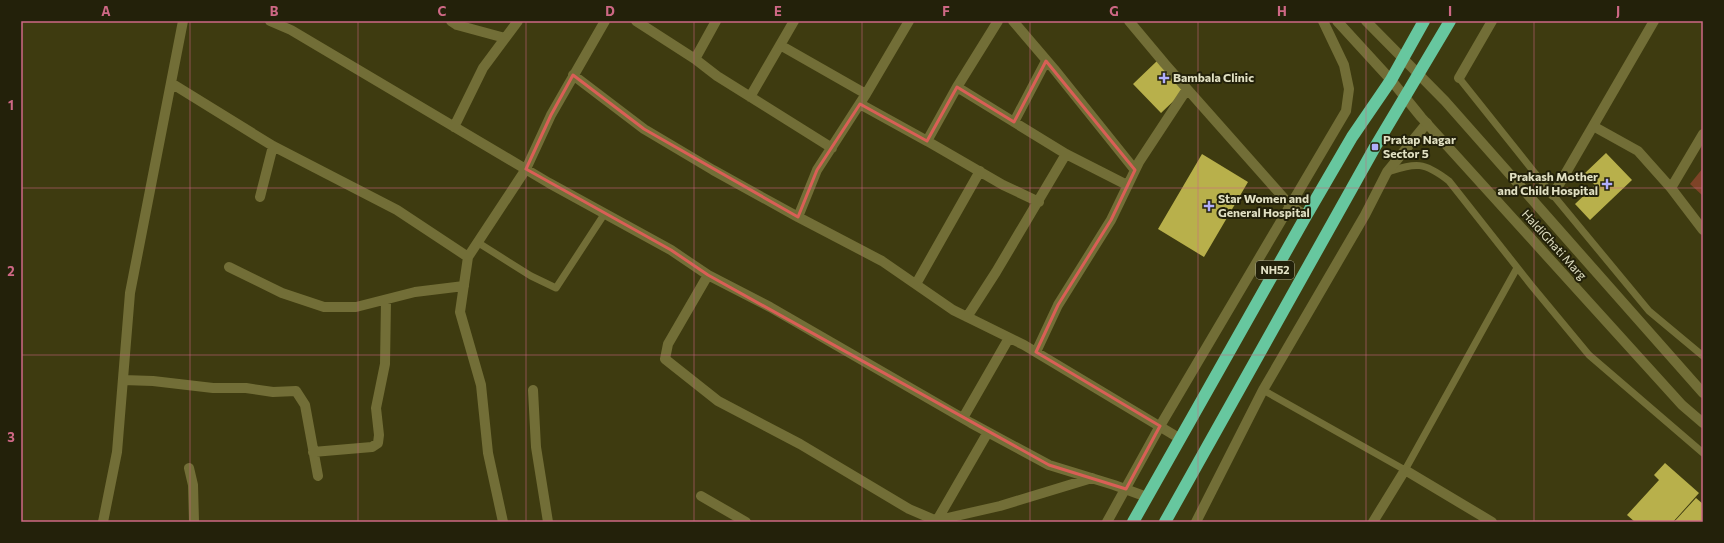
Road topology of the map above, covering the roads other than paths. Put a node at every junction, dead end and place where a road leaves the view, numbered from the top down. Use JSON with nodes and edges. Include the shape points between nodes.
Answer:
{"nodes":[{"id":1,"x":183,"y":21,"type":"edge"},
{"id":2,"x":270,"y":21,"type":"edge"},
{"id":3,"x":451,"y":21,"type":"edge"},
{"id":4,"x":518,"y":21,"type":"edge"},
{"id":5,"x":605,"y":21,"type":"edge"},
{"id":6,"x":636,"y":21,"type":"edge"},
{"id":7,"x":716,"y":21,"type":"edge"},
{"id":8,"x":794,"y":21,"type":"edge"},
{"id":9,"x":909,"y":21,"type":"edge"},
{"id":10,"x":998,"y":21,"type":"edge"},
{"id":11,"x":1013,"y":21,"type":"edge"},
{"id":12,"x":1129,"y":21,"type":"edge"},
{"id":13,"x":1323,"y":21,"type":"edge"},
{"id":14,"x":1337,"y":21,"type":"edge"},
{"id":15,"x":1366,"y":21,"type":"edge"},
{"id":16,"x":1424,"y":21,"type":"edge"},
{"id":17,"x":1450,"y":21,"type":"edge"},
{"id":18,"x":1492,"y":21,"type":"edge"},
{"id":19,"x":1654,"y":21,"type":"edge"},
{"id":20,"x":505,"y":38,"type":"junction"},
{"id":21,"x":780,"y":45,"type":"junction"},
{"id":22,"x":1402,"y":58,"type":"junction"},
{"id":23,"x":695,"y":60,"type":"junction"},
{"id":24,"x":1046,"y":61,"type":"junction"},
{"id":25,"x":573,"y":75,"type":"junction"},
{"id":26,"x":1418,"y":75,"type":"junction"},
{"id":27,"x":1459,"y":78,"type":"joint"},
{"id":28,"x":1391,"y":80,"type":"junction"},
{"id":29,"x":171,"y":83,"type":"junction"},
{"id":30,"x":957,"y":87,"type":"junction"},
{"id":31,"x":1186,"y":89,"type":"junction"},
{"id":32,"x":866,"y":94,"type":"junction"},
{"id":33,"x":750,"y":97,"type":"junction"},
{"id":34,"x":1405,"y":98,"type":"junction"},
{"id":35,"x":860,"y":104,"type":"junction"},
{"id":36,"x":1014,"y":122,"type":"junction"},
{"id":37,"x":1427,"y":123,"type":"junction"},
{"id":38,"x":454,"y":126,"type":"junction"},
{"id":39,"x":1593,"y":126,"type":"junction"},
{"id":40,"x":1703,"y":134,"type":"edge"},
{"id":41,"x":927,"y":141,"type":"junction"},
{"id":42,"x":274,"y":146,"type":"junction"},
{"id":43,"x":832,"y":148,"type":"junction"},
{"id":44,"x":1066,"y":154,"type":"junction"},
{"id":45,"x":526,"y":169,"type":"junction"},
{"id":46,"x":1135,"y":170,"type":"junction"},
{"id":47,"x":980,"y":171,"type":"junction"},
{"id":48,"x":1386,"y":172,"type":"junction"},
{"id":49,"x":1127,"y":186,"type":"junction"},
{"id":50,"x":1671,"y":188,"type":"junction"},
{"id":51,"x":1553,"y":195,"type":"junction"},
{"id":52,"x":260,"y":197,"type":"dead end"},
{"id":53,"x":1039,"y":202,"type":"junction"},
{"id":54,"x":1290,"y":205,"type":"junction"},
{"id":55,"x":605,"y":213,"type":"junction"},
{"id":56,"x":1306,"y":216,"type":"junction"},
{"id":57,"x":798,"y":218,"type":"junction"},
{"id":58,"x":1703,"y":230,"type":"edge"},
{"id":59,"x":478,"y":242,"type":"junction"},
{"id":60,"x":468,"y":257,"type":"junction"},
{"id":61,"x":229,"y":267,"type":"dead end"},
{"id":62,"x":1517,"y":268,"type":"junction"},
{"id":63,"x":708,"y":275,"type":"junction"},
{"id":64,"x":916,"y":284,"type":"junction"},
{"id":65,"x":464,"y":286,"type":"junction"},
{"id":66,"x":386,"y":300,"type":"junction"},
{"id":67,"x":967,"y":317,"type":"junction"},
{"id":68,"x":1008,"y":338,"type":"junction"},
{"id":69,"x":1036,"y":352,"type":"junction"},
{"id":70,"x":1703,"y":356,"type":"edge"},
{"id":71,"x":123,"y":380,"type":"junction"},
{"id":72,"x":533,"y":390,"type":"dead end"},
{"id":73,"x":1263,"y":390,"type":"junction"},
{"id":74,"x":1703,"y":393,"type":"edge"},
{"id":75,"x":963,"y":418,"type":"junction"},
{"id":76,"x":1703,"y":423,"type":"edge"},
{"id":77,"x":1160,"y":426,"type":"junction"},
{"id":78,"x":988,"y":432,"type":"junction"},
{"id":79,"x":1179,"y":438,"type":"junction"},
{"id":80,"x":313,"y":452,"type":"junction"},
{"id":81,"x":1703,"y":453,"type":"edge"},
{"id":82,"x":189,"y":468,"type":"dead end"},
{"id":83,"x":1405,"y":470,"type":"junction"},
{"id":84,"x":318,"y":476,"type":"dead end"},
{"id":85,"x":1092,"y":478,"type":"junction"},
{"id":86,"x":1126,"y":489,"type":"junction"},
{"id":87,"x":701,"y":496,"type":"dead end"},
{"id":88,"x":1147,"y":497,"type":"junction"},
{"id":89,"x":103,"y":522,"type":"edge"},
{"id":90,"x":194,"y":522,"type":"edge"},
{"id":91,"x":503,"y":522,"type":"edge"},
{"id":92,"x":548,"y":522,"type":"edge"},
{"id":93,"x":746,"y":522,"type":"edge"},
{"id":94,"x":934,"y":522,"type":"edge"},
{"id":95,"x":1107,"y":522,"type":"edge"},
{"id":96,"x":1133,"y":522,"type":"edge"},
{"id":97,"x":1165,"y":522,"type":"edge"},
{"id":98,"x":1196,"y":522,"type":"edge"},
{"id":99,"x":1373,"y":522,"type":"edge"},
{"id":100,"x":1491,"y":522,"type":"edge"}],
"edges":[{"from":1,"to":29,"type":"street"},
{"from":2,"to":38,"type":"street","via":[[291,30]]},
{"from":3,"to":20,"type":"street"},
{"from":4,"to":20,"type":"street"},
{"from":5,"to":25,"type":"street"},
{"from":6,"to":23,"type":"street"},
{"from":7,"to":23,"type":"street"},
{"from":8,"to":21,"type":"street"},
{"from":9,"to":32,"type":"street"},
{"from":10,"to":30,"type":"street"},
{"from":11,"to":24,"type":"street"},
{"from":12,"to":31,"type":"street"},
{"from":13,"to":54,"type":"street","via":[[1344,65],[1349,89],[1346,111]]},
{"from":14,"to":28,"type":"street","name":"HaldiGhati Marg"},
{"from":15,"to":22,"type":"street","name":"HaldiGhati Marg"},
{"from":16,"to":22,"type":"highway","number":"NH52"},
{"from":17,"to":26,"type":"highway","number":"NH52"},
{"from":18,"to":27,"type":"street"},
{"from":19,"to":39,"type":"street"},
{"from":20,"to":38,"type":"street","via":[[483,68]]},
{"from":21,"to":32,"type":"street"},
{"from":21,"to":33,"type":"street"},
{"from":22,"to":26,"type":"street","name":"HaldiGhati Marg"},
{"from":22,"to":28,"type":"highway","number":"NH52"},
{"from":23,"to":33,"type":"street"},
{"from":24,"to":36,"type":"street"},
{"from":24,"to":46,"type":"street"},
{"from":25,"to":45,"type":"street","via":[[551,114]]},
{"from":25,"to":57,"type":"street","via":[[644,129]]},
{"from":26,"to":34,"type":"highway","number":"NH52"},
{"from":26,"to":74,"type":"street","name":"HaldiGhati Marg","via":[[1445,101]]},
{"from":27,"to":51,"type":"lane"},
{"from":28,"to":34,"type":"street","name":"HaldiGhati Marg"},
{"from":28,"to":56,"type":"highway","number":"NH52","via":[[1352,137]]},
{"from":29,"to":42,"type":"street"},
{"from":29,"to":71,"type":"street","via":[[130,293]]},
{"from":30,"to":36,"type":"street"},
{"from":30,"to":41,"type":"street"},
{"from":31,"to":46,"type":"street"},
{"from":31,"to":54,"type":"street"},
{"from":32,"to":35,"type":"street"},
{"from":33,"to":43,"type":"street"},
{"from":34,"to":37,"type":"street","name":"HaldiGhati Marg"},
{"from":34,"to":97,"type":"highway","number":"NH52"},
{"from":35,"to":41,"type":"street"},
{"from":35,"to":43,"type":"street"},
{"from":36,"to":44,"type":"street"},
{"from":37,"to":48,"type":"street"},
{"from":37,"to":76,"type":"street","name":"HaldiGhati Marg","via":[[1682,405]]},
{"from":38,"to":45,"type":"street"},
{"from":39,"to":50,"type":"street","via":[[1638,151]]},
{"from":39,"to":51,"type":"street"},
{"from":40,"to":50,"type":"street"},
{"from":41,"to":47,"type":"street"},
{"from":42,"to":52,"type":"street"},
{"from":42,"to":60,"type":"street","via":[[397,210]]},
{"from":43,"to":57,"type":"street","via":[[817,170]]},
{"from":44,"to":49,"type":"street"},
{"from":44,"to":53,"type":"street"},
{"from":45,"to":55,"type":"street"},
{"from":45,"to":59,"type":"street"},
{"from":46,"to":49,"type":"street"},
{"from":47,"to":53,"type":"street"},
{"from":47,"to":64,"type":"street"},
{"from":48,"to":62,"type":"lane","via":[[1410,165],[1424,165],[1437,172],[1449,181]]},
{"from":48,"to":73,"type":"street","via":[[1366,215]]},
{"from":49,"to":69,"type":"street","via":[[1111,220],[1058,305]]},
{"from":50,"to":58,"type":"street"},
{"from":51,"to":70,"type":"lane","via":[[1649,311]]},
{"from":53,"to":67,"type":"street"},
{"from":54,"to":56,"type":"street"},
{"from":54,"to":77,"type":"street"},
{"from":55,"to":59,"type":"lane","via":[[556,288],[531,276]]},
{"from":55,"to":63,"type":"street","via":[[671,250]]},
{"from":56,"to":79,"type":"highway","number":"NH52"},
{"from":57,"to":64,"type":"street","via":[[882,261]]},
{"from":59,"to":60,"type":"street"},
{"from":60,"to":65,"type":"street"},
{"from":61,"to":66,"type":"street","via":[[282,293],[324,307],[356,307]]},
{"from":62,"to":81,"type":"lane","via":[[1589,355]]},
{"from":62,"to":83,"type":"lane"},
{"from":63,"to":75,"type":"street","via":[[770,307]]},
{"from":63,"to":94,"type":"street","via":[[668,344],[665,359],[718,401],[800,444],[909,510]]},
{"from":64,"to":67,"type":"street"},
{"from":65,"to":66,"type":"street","via":[[415,292]]},
{"from":65,"to":91,"type":"street","via":[[460,312],[481,385],[488,453]]},
{"from":66,"to":80,"type":"street","via":[[385,364],[376,408],[378,443],[372,447]]},
{"from":67,"to":68,"type":"street"},
{"from":68,"to":69,"type":"street"},
{"from":68,"to":75,"type":"street"},
{"from":69,"to":77,"type":"street"},
{"from":71,"to":80,"type":"street","via":[[273,392],[296,391],[305,405]]},
{"from":71,"to":89,"type":"street","via":[[117,452]]},
{"from":72,"to":92,"type":"street","via":[[536,447]]},
{"from":73,"to":83,"type":"lane"},
{"from":73,"to":98,"type":"street"},
{"from":75,"to":78,"type":"street"},
{"from":77,"to":79,"type":"street"},
{"from":77,"to":86,"type":"street"},
{"from":78,"to":85,"type":"street","via":[[1048,465]]},
{"from":78,"to":94,"type":"street"},
{"from":79,"to":88,"type":"highway","number":"NH52"},
{"from":80,"to":84,"type":"street"},
{"from":82,"to":90,"type":"street","via":[[193,485]]},
{"from":83,"to":99,"type":"street"},
{"from":83,"to":100,"type":"street"},
{"from":85,"to":86,"type":"street"},
{"from":85,"to":94,"type":"street","via":[[1000,506]]},
{"from":86,"to":88,"type":"street"},
{"from":86,"to":95,"type":"street"},
{"from":87,"to":93,"type":"street"},
{"from":88,"to":96,"type":"highway","number":"NH52"}]}
